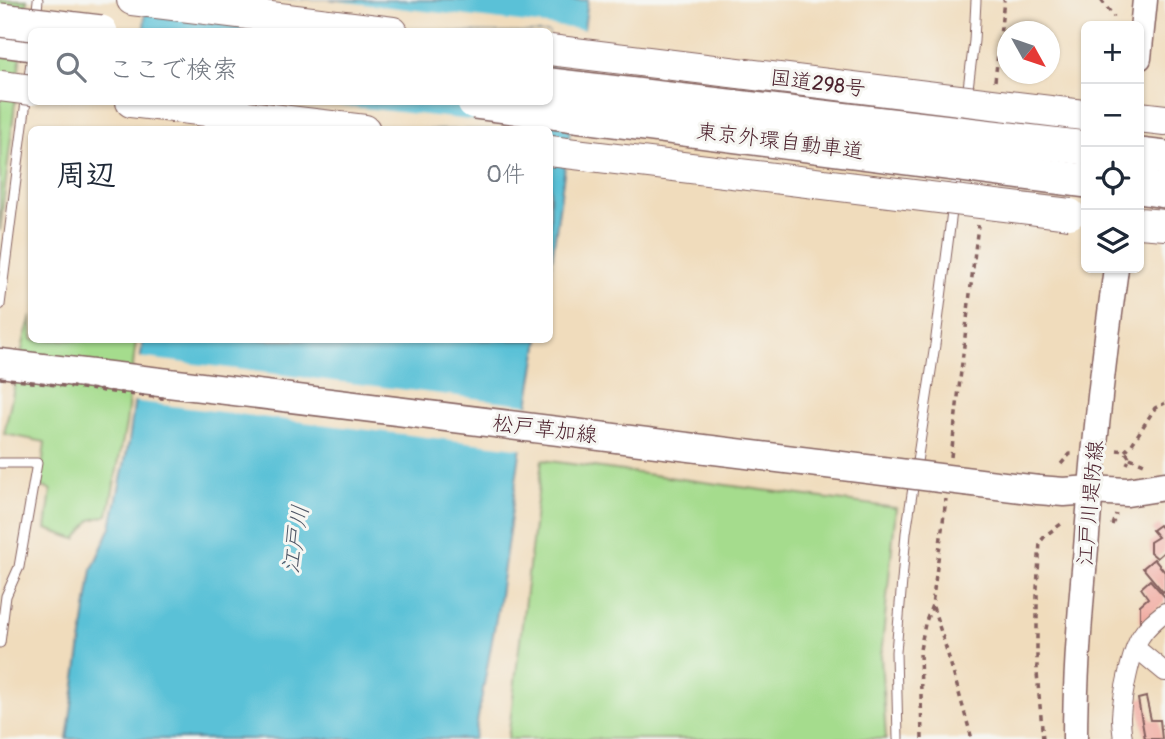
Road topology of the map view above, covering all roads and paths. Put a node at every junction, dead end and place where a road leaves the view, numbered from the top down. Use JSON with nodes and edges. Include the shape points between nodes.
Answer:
{"nodes":[{"id":1,"x":38,"y":0,"type":"edge"},
{"id":2,"x":132,"y":0,"type":"edge"},
{"id":3,"x":976,"y":0,"type":"edge"},
{"id":4,"x":1004,"y":0,"type":"edge"},
{"id":5,"x":1101,"y":0,"type":"edge"},
{"id":6,"x":1145,"y":0,"type":"edge"},
{"id":7,"x":1114,"y":17,"type":"dead end"},
{"id":8,"x":0,"y":20,"type":"edge"},
{"id":9,"x":1143,"y":21,"type":"edge"},
{"id":10,"x":34,"y":28,"type":"edge"},
{"id":11,"x":67,"y":28,"type":"edge"},
{"id":12,"x":360,"y":28,"type":"edge"},
{"id":13,"x":0,"y":40,"type":"edge"},
{"id":14,"x":28,"y":44,"type":"edge"},
{"id":15,"x":553,"y":50,"type":"edge"},
{"id":16,"x":28,"y":85,"type":"edge"},
{"id":17,"x":553,"y":85,"type":"edge"},
{"id":18,"x":0,"y":86,"type":"edge"},
{"id":19,"x":994,"y":89,"type":"dead end"},
{"id":20,"x":28,"y":90,"type":"edge"},
{"id":21,"x":156,"y":105,"type":"edge"},
{"id":22,"x":498,"y":105,"type":"edge"},
{"id":23,"x":965,"y":110,"type":"dead end"},
{"id":24,"x":1081,"y":115,"type":"edge"},
{"id":25,"x":1144,"y":118,"type":"edge"},
{"id":26,"x":1165,"y":120,"type":"edge"},
{"id":27,"x":963,"y":124,"type":"dead end"},
{"id":28,"x":332,"y":126,"type":"edge"},
{"id":29,"x":962,"y":138,"type":"dead end"},
{"id":30,"x":1081,"y":147,"type":"edge"},
{"id":31,"x":960,"y":151,"type":"dead end"},
{"id":32,"x":553,"y":152,"type":"edge"},
{"id":33,"x":1144,"y":156,"type":"edge"},
{"id":34,"x":1165,"y":158,"type":"edge"},
{"id":35,"x":1081,"y":179,"type":"edge"},
{"id":36,"x":1144,"y":188,"type":"edge"},
{"id":37,"x":1165,"y":191,"type":"edge"},
{"id":38,"x":979,"y":213,"type":"dead end"},
{"id":39,"x":1078,"y":215,"type":"edge"},
{"id":40,"x":1144,"y":223,"type":"edge"},
{"id":41,"x":1165,"y":225,"type":"edge"},
{"id":42,"x":1115,"y":273,"type":"edge"},
{"id":43,"x":0,"y":305,"type":"edge"},
{"id":44,"x":0,"y":363,"type":"edge"},
{"id":45,"x":1165,"y":403,"type":"edge"},
{"id":46,"x":1117,"y":450,"type":"dead end"},
{"id":47,"x":1073,"y":454,"type":"dead end"},
{"id":48,"x":951,"y":458,"type":"dead end"},
{"id":49,"x":0,"y":463,"type":"edge"},
{"id":50,"x":1060,"y":464,"type":"dead end"},
{"id":51,"x":1135,"y":469,"type":"edge"},
{"id":52,"x":1165,"y":486,"type":"edge"},
{"id":53,"x":1090,"y":490,"type":"junction"},
{"id":54,"x":946,"y":497,"type":"dead end"},
{"id":55,"x":1061,"y":524,"type":"dead end"},
{"id":56,"x":932,"y":605,"type":"junction"},
{"id":57,"x":1165,"y":612,"type":"edge"},
{"id":58,"x":0,"y":643,"type":"edge"},
{"id":59,"x":1136,"y":648,"type":"junction"},
{"id":60,"x":1165,"y":672,"type":"edge"},
{"id":61,"x":1075,"y":710,"type":"junction"},
{"id":62,"x":898,"y":739,"type":"edge"},
{"id":63,"x":922,"y":739,"type":"edge"},
{"id":64,"x":972,"y":739,"type":"edge"},
{"id":65,"x":1043,"y":739,"type":"edge"},
{"id":66,"x":1075,"y":739,"type":"edge"},
{"id":67,"x":1087,"y":739,"type":"edge"},
{"id":68,"x":1123,"y":739,"type":"edge"}],
"edges":[{"from":1,"to":10,"type":"lane"},
{"from":2,"to":12,"type":"highway"},
{"from":3,"to":23,"type":"lane"},
{"from":4,"to":19,"type":"path"},
{"from":5,"to":7,"type":"path"},
{"from":6,"to":9,"type":"main road"},
{"from":8,"to":11,"type":"highway","bridge":true},
{"from":13,"to":14,"type":"highway"},
{"from":15,"to":24,"type":"highway","name":"国道298号","bridge":true},
{"from":16,"to":43,"type":"lane"},
{"from":17,"to":30,"type":"highway","name":"東京外環自動車道","bridge":true},
{"from":18,"to":20,"type":"highway","bridge":true},
{"from":21,"to":28,"type":"highway"},
{"from":22,"to":35,"type":"highway","name":"東京外環自動車道","bridge":true},
{"from":25,"to":26,"type":"highway"},
{"from":27,"to":29,"type":"lane"},
{"from":31,"to":62,"type":"lane","via":[[906,533],[896,652]]},
{"from":32,"to":39,"type":"highway","bridge":true},
{"from":33,"to":34,"type":"highway"},
{"from":36,"to":37,"type":"highway"},
{"from":38,"to":48,"type":"path"},
{"from":40,"to":41,"type":"highway"},
{"from":42,"to":53,"type":"main road","name":"江戸川堤防線"},
{"from":44,"to":53,"type":"main road","name":"松戸草加線","bridge":true,"via":[[1038,490]]},
{"from":45,"to":51,"type":"path","via":[[1155,408],[1132,444]]},
{"from":46,"to":51,"type":"path"},
{"from":47,"to":50,"type":"path"},
{"from":49,"to":58,"type":"lane","via":[[37,463],[19,567],[6,596]]},
{"from":51,"to":52,"type":"main road","name":"松戸草加線"},
{"from":51,"to":53,"type":"main road","name":"松戸草加線"},
{"from":53,"to":61,"type":"main road","name":"江戸川堤防線"},
{"from":54,"to":56,"type":"path"},
{"from":55,"to":65,"type":"path","via":[[1040,542],[1037,673]]},
{"from":56,"to":63,"type":"path","via":[[920,650]]},
{"from":56,"to":64,"type":"path"},
{"from":57,"to":59,"type":"street","via":[[1148,626]]},
{"from":59,"to":60,"type":"street"},
{"from":59,"to":68,"type":"street","via":[[1121,716]]},
{"from":61,"to":66,"type":"main road","name":"江戸川堤防線"},
{"from":61,"to":67,"type":"street"}]}
